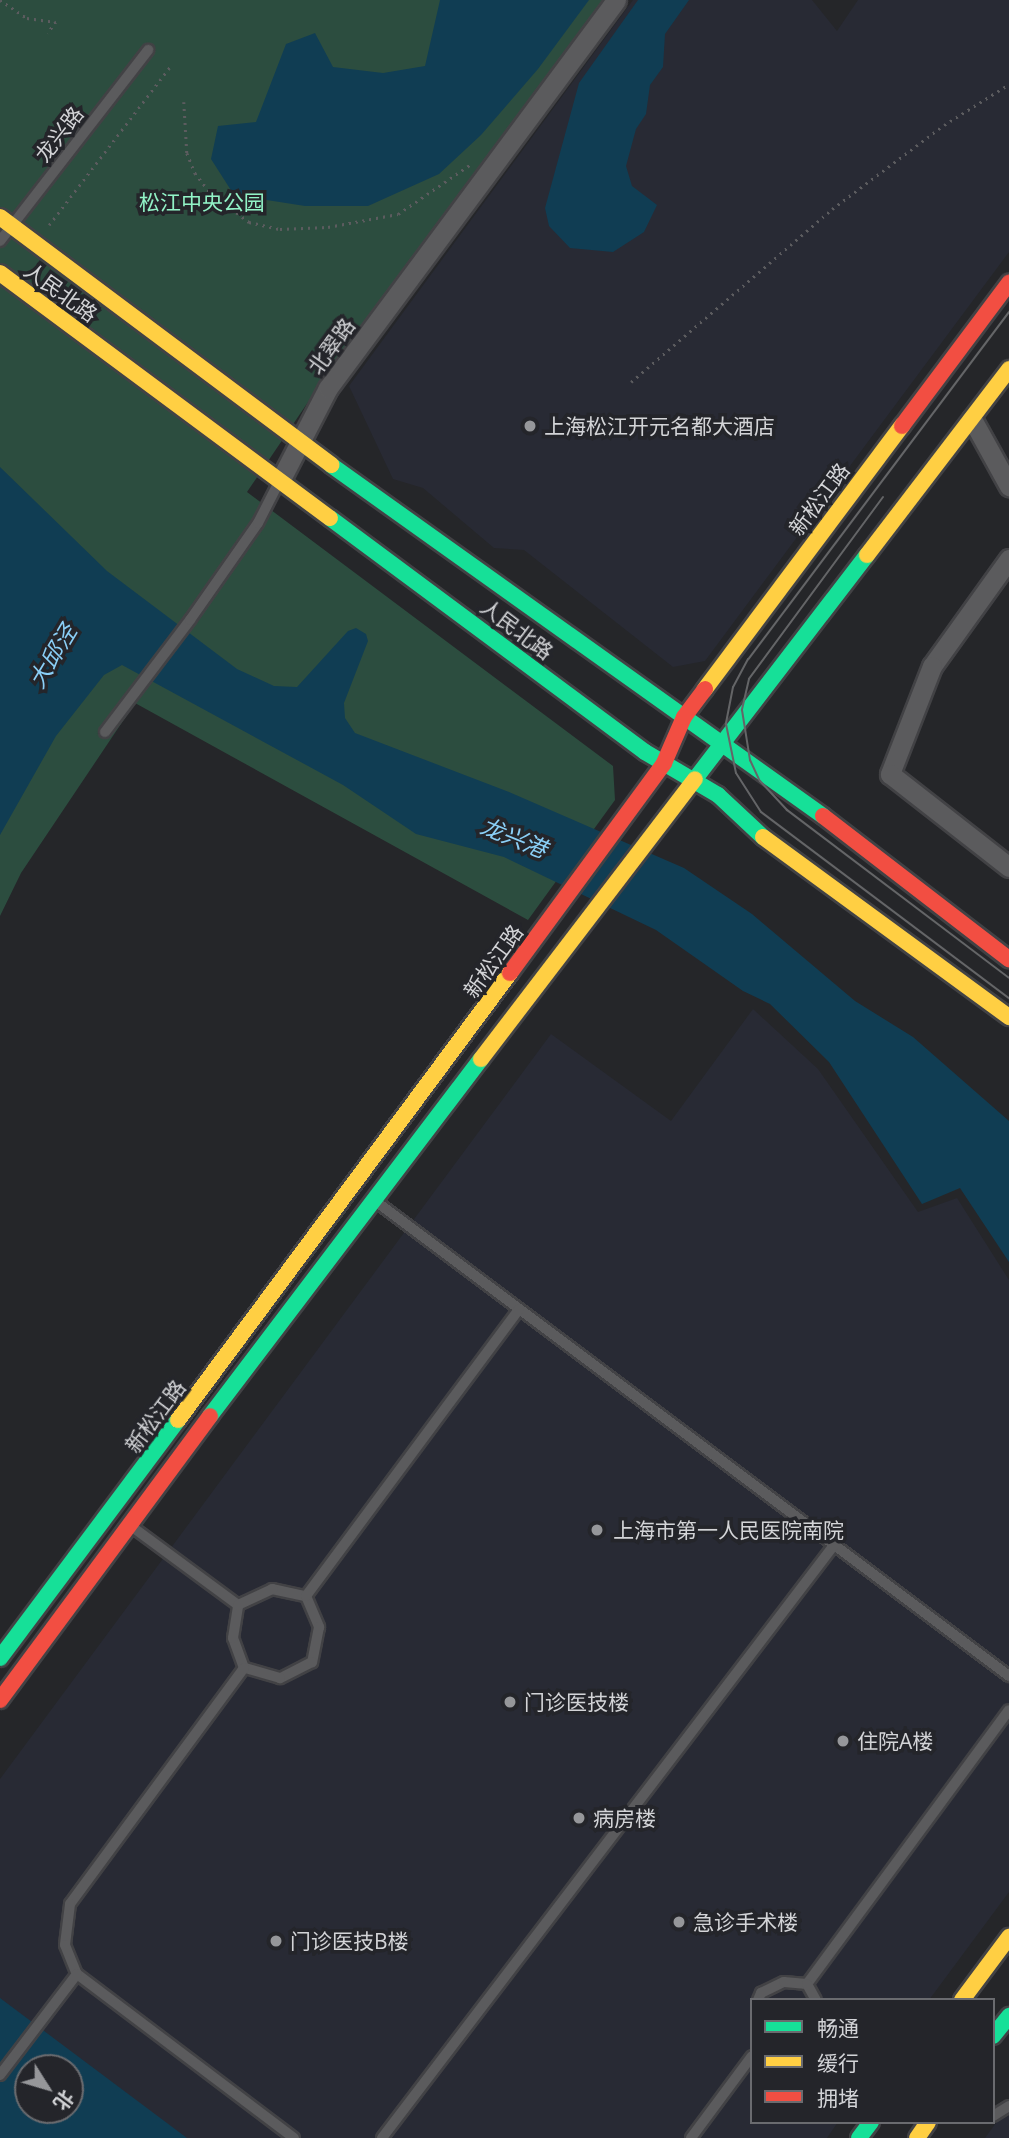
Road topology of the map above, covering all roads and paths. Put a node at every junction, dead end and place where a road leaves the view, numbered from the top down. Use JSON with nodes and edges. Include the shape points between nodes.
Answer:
{"nodes":[{"id":1,"x":0,"y":0,"type":"edge"},
{"id":2,"x":617,"y":0,"type":"edge"},
{"id":3,"x":48,"y":33,"type":"dead end"},
{"id":4,"x":148,"y":50,"type":"dead end"},
{"id":5,"x":170,"y":67,"type":"dead end"},
{"id":6,"x":1009,"y":84,"type":"edge"},
{"id":7,"x":184,"y":102,"type":"dead end"},
{"id":8,"x":476,"y":161,"type":"dead end"},
{"id":9,"x":6,"y":222,"type":"edge"},
{"id":10,"x":0,"y":241,"type":"edge"},
{"id":11,"x":35,"y":243,"type":"junction"},
{"id":12,"x":0,"y":273,"type":"edge"},
{"id":13,"x":1009,"y":283,"type":"edge"},
{"id":14,"x":1009,"y":369,"type":"edge"},
{"id":15,"x":631,"y":382,"type":"dead end"},
{"id":16,"x":972,"y":419,"type":"junction"},
{"id":17,"x":301,"y":444,"type":"junction"},
{"id":18,"x":281,"y":479,"type":"junction"},
{"id":19,"x":1009,"y":485,"type":"edge"},
{"id":20,"x":1009,"y":559,"type":"edge"},
{"id":21,"x":684,"y":717,"type":"junction"},
{"id":22,"x":105,"y":732,"type":"dead end"},
{"id":23,"x":725,"y":744,"type":"junction"},
{"id":24,"x":664,"y":763,"type":"junction"},
{"id":25,"x":694,"y":781,"type":"junction"},
{"id":26,"x":1009,"y":867,"type":"edge"},
{"id":27,"x":1009,"y":959,"type":"edge"},
{"id":28,"x":1009,"y":1017,"type":"edge"},
{"id":29,"x":373,"y":1200,"type":"junction"},
{"id":30,"x":519,"y":1309,"type":"junction"},
{"id":31,"x":129,"y":1525,"type":"junction"},
{"id":32,"x":834,"y":1545,"type":"junction"},
{"id":33,"x":306,"y":1596,"type":"junction"},
{"id":34,"x":238,"y":1605,"type":"junction"},
{"id":35,"x":0,"y":1658,"type":"edge"},
{"id":36,"x":244,"y":1668,"type":"junction"},
{"id":37,"x":1009,"y":1676,"type":"edge"},
{"id":38,"x":0,"y":1700,"type":"edge"},
{"id":39,"x":1009,"y":1710,"type":"edge"},
{"id":40,"x":1009,"y":1937,"type":"edge"},
{"id":41,"x":77,"y":1974,"type":"junction"},
{"id":42,"x":807,"y":1984,"type":"junction"},
{"id":43,"x":759,"y":1998,"type":"edge"},
{"id":44,"x":815,"y":1998,"type":"edge"},
{"id":45,"x":963,"y":1998,"type":"edge"},
{"id":46,"x":1009,"y":2016,"type":"edge"},
{"id":47,"x":995,"y":2034,"type":"edge"},
{"id":48,"x":750,"y":2059,"type":"edge"},
{"id":49,"x":0,"y":2075,"type":"edge"},
{"id":50,"x":294,"y":2138,"type":"edge"},
{"id":51,"x":382,"y":2138,"type":"edge"},
{"id":52,"x":691,"y":2138,"type":"edge"}],
"edges":[{"from":1,"to":3,"type":"path","via":[[27,18],[56,22]]},
{"from":2,"to":17,"type":"street","name":"北翠路","via":[[328,388]]},
{"from":4,"to":9,"type":"lane","name":"龙兴路"},
{"from":5,"to":11,"type":"path"},
{"from":6,"to":15,"type":"path","via":[[943,125],[832,209]]},
{"from":7,"to":8,"type":"path","via":[[187,153],[209,191],[249,222],[281,229],[355,225],[398,214]]},
{"from":9,"to":10,"type":"lane","name":"龙兴路"},
{"from":9,"to":11,"type":"main road","name":"人民北路"},
{"from":11,"to":17,"type":"main road","name":"人民北路"},
{"from":12,"to":18,"type":"main road","name":"人民北路"},
{"from":13,"to":21,"type":"main road","name":"新松江路"},
{"from":14,"to":16,"type":"main road","name":"新松江路"},
{"from":16,"to":19,"type":"street"},
{"from":16,"to":23,"type":"main road","name":"新松江路"},
{"from":17,"to":18,"type":"street","name":"北翠路"},
{"from":17,"to":21,"type":"main road","name":"人民北路"},
{"from":18,"to":22,"type":"lane","name":"北翠路","via":[[258,523]]},
{"from":18,"to":24,"type":"main road","name":"人民北路"},
{"from":20,"to":26,"type":"street","via":[[993,575],[932,666],[890,774]]},
{"from":21,"to":23,"type":"main road","name":"人民北路"},
{"from":21,"to":24,"type":"main road","name":"新松江路"},
{"from":23,"to":25,"type":"main road","name":"新松江路"},
{"from":23,"to":27,"type":"main road","name":"人民北路"},
{"from":24,"to":25,"type":"main road","name":"人民北路"},
{"from":24,"to":35,"type":"main road","name":"新松江路"},
{"from":25,"to":28,"type":"main road","name":"人民北路"},
{"from":25,"to":29,"type":"main road","name":"新松江路"},
{"from":29,"to":30,"type":"lane"},
{"from":29,"to":31,"type":"main road","name":"新松江路"},
{"from":30,"to":32,"type":"lane"},
{"from":30,"to":33,"type":"lane"},
{"from":31,"to":34,"type":"lane"},
{"from":31,"to":38,"type":"main road","name":"新松江路"},
{"from":32,"to":37,"type":"lane"},
{"from":32,"to":51,"type":"lane"},
{"from":33,"to":34,"type":"lane","via":[[272,1589]]},
{"from":33,"to":36,"type":"lane","via":[[319,1627],[312,1662],[280,1678]]},
{"from":34,"to":36,"type":"lane","via":[[233,1638]]},
{"from":36,"to":41,"type":"lane","via":[[70,1904],[65,1945]]},
{"from":39,"to":42,"type":"lane"},
{"from":40,"to":45,"type":"main road"},
{"from":41,"to":49,"type":"lane"},
{"from":41,"to":50,"type":"lane"},
{"from":42,"to":43,"type":"lane","via":[[783,1982]]},
{"from":42,"to":44,"type":"lane"},
{"from":46,"to":47,"type":"main road"},
{"from":48,"to":52,"type":"lane"}]}
